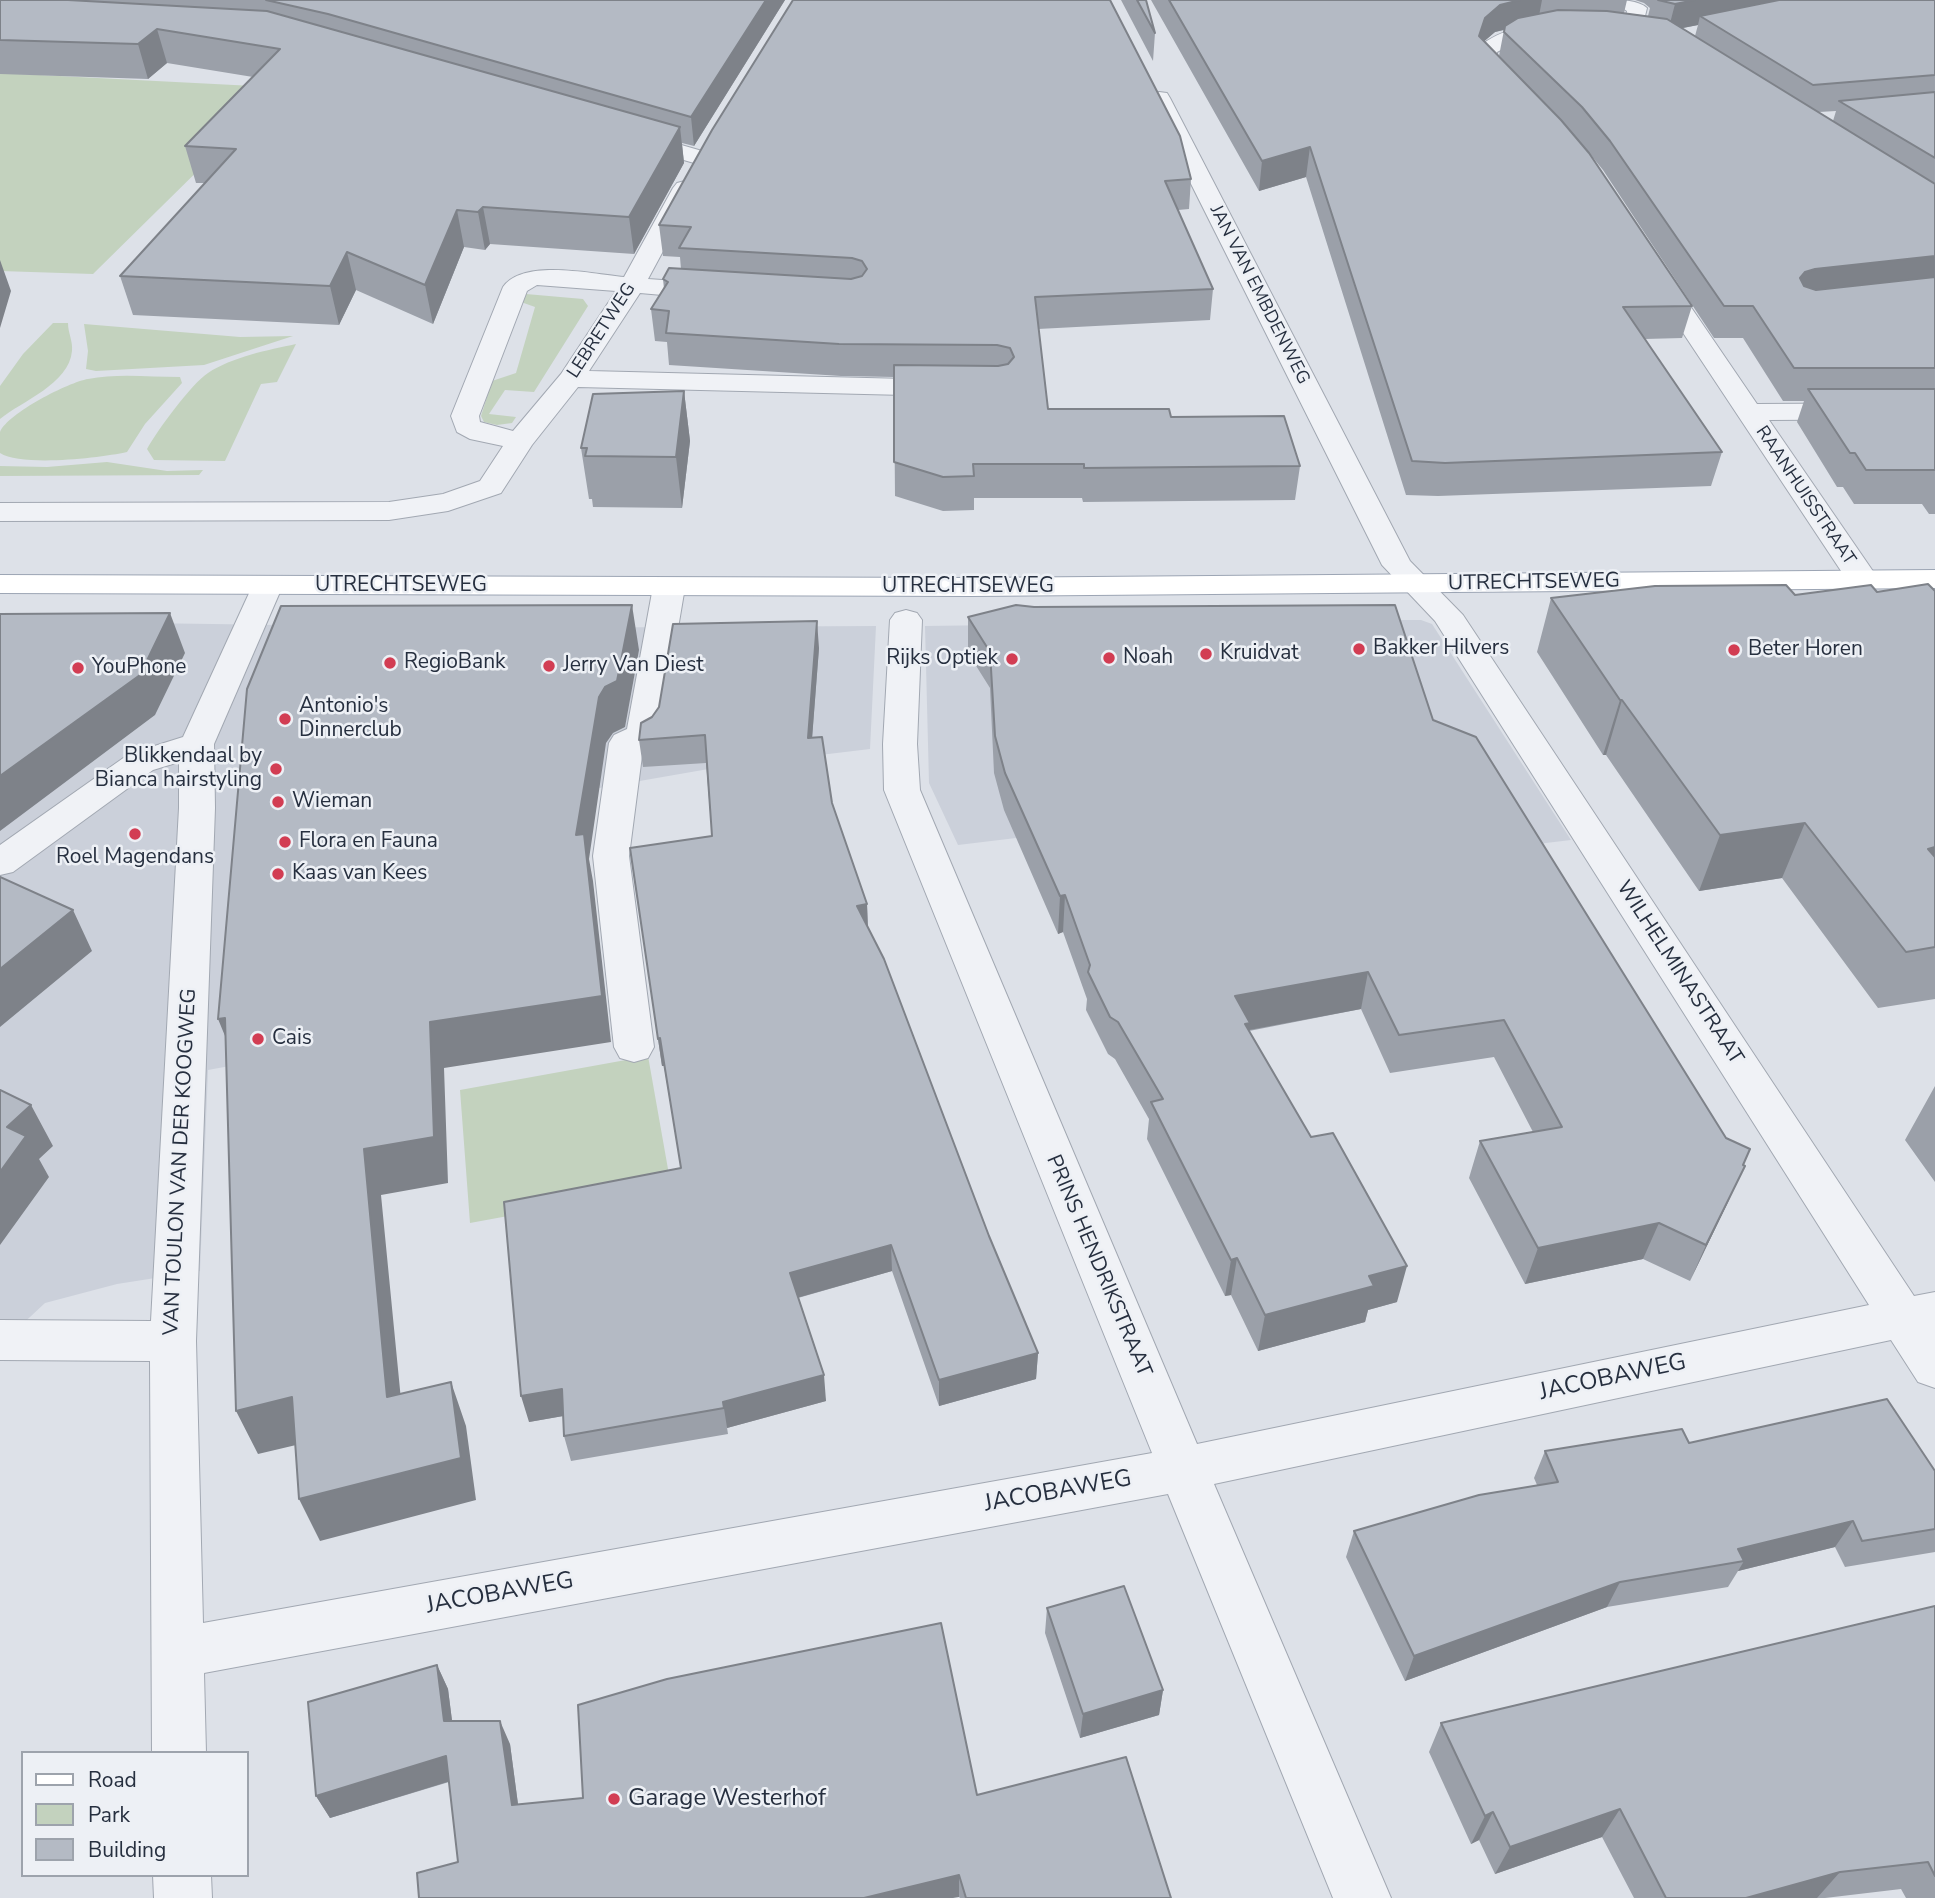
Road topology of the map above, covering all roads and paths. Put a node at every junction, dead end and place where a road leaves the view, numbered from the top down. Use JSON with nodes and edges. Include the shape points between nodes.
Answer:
{"nodes":[{"id":1,"x":1619,"y":0,"type":"edge"},
{"id":2,"x":1577,"y":28,"type":"edge"},
{"id":3,"x":1609,"y":30,"type":"edge"},
{"id":4,"x":1633,"y":32,"type":"junction"},
{"id":5,"x":1657,"y":37,"type":"edge"},
{"id":6,"x":1147,"y":74,"type":"edge"},
{"id":7,"x":1530,"y":107,"type":"edge"},
{"id":8,"x":612,"y":132,"type":"edge"},
{"id":9,"x":715,"y":136,"type":"edge"},
{"id":10,"x":701,"y":158,"type":"junction"},
{"id":11,"x":1644,"y":255,"type":"edge"},
{"id":12,"x":631,"y":287,"type":"junction"},
{"id":13,"x":742,"y":294,"type":"edge"},
{"id":14,"x":571,"y":379,"type":"junction"},
{"id":15,"x":970,"y":388,"type":"edge"},
{"id":16,"x":1935,"y":411,"type":"edge"},
{"id":17,"x":1748,"y":412,"type":"junction"},
{"id":18,"x":520,"y":441,"type":"junction"},
{"id":19,"x":0,"y":512,"type":"edge"},
{"id":20,"x":1935,"y":579,"type":"edge"},
{"id":21,"x":1863,"y":580,"type":"junction"},
{"id":22,"x":0,"y":584,"type":"edge"},
{"id":23,"x":1417,"y":584,"type":"junction"},
{"id":24,"x":267,"y":586,"type":"junction"},
{"id":25,"x":670,"y":587,"type":"junction"},
{"id":26,"x":906,"y":620,"type":"dead end"},
{"id":27,"x":197,"y":744,"type":"junction"},
{"id":28,"x":0,"y":863,"type":"edge"},
{"id":29,"x":634,"y":1047,"type":"dead end"},
{"id":30,"x":1918,"y":1314,"type":"edge"},
{"id":31,"x":0,"y":1340,"type":"edge"},
{"id":32,"x":173,"y":1341,"type":"junction"},
{"id":33,"x":1935,"y":1367,"type":"edge"},
{"id":34,"x":1183,"y":1469,"type":"junction"},
{"id":35,"x":176,"y":1653,"type":"junction"},
{"id":36,"x":179,"y":1751,"type":"edge"},
{"id":37,"x":183,"y":1877,"type":"edge"},
{"id":38,"x":183,"y":1898,"type":"edge"},
{"id":39,"x":1362,"y":1898,"type":"edge"}],
"edges":[{"from":1,"to":4,"type":"street","via":[[1637,8]]},
{"from":2,"to":7,"type":"street","via":[[1540,30],[1498,40],[1487,50],[1486,62]]},
{"from":3,"to":4,"type":"street"},
{"from":4,"to":5,"type":"street"},
{"from":6,"to":23,"type":"street","name":"JAN VAN EMBDENWEG","via":[[1397,565]]},
{"from":8,"to":10,"type":"street"},
{"from":9,"to":10,"type":"street","name":"LEBRETWEG"},
{"from":10,"to":12,"type":"street","name":"LEBRETWEG"},
{"from":11,"to":17,"type":"street","name":"RAANHUISSTRAAT"},
{"from":12,"to":13,"type":"street"},
{"from":12,"to":14,"type":"street","name":"LEBRETWEG"},
{"from":12,"to":18,"type":"street","via":[[533,277],[516,286],[465,416],[467,426],[480,433]]},
{"from":14,"to":15,"type":"street"},
{"from":14,"to":18,"type":"street","name":"LEBRETWEG"},
{"from":16,"to":17,"type":"street","name":"RAANHUISSTRAAT"},
{"from":17,"to":21,"type":"street","name":"RAANHUISSTRAAT"},
{"from":18,"to":19,"type":"street","name":"LEBRETWEG","via":[[491,487],[448,502],[389,511]]},
{"from":20,"to":21,"type":"main road","name":"UTRECHTSEWEG"},
{"from":21,"to":23,"type":"main road","name":"UTRECHTSEWEG"},
{"from":22,"to":24,"type":"main road","name":"UTRECHTSEWEG"},
{"from":23,"to":25,"type":"main road","name":"UTRECHTSEWEG"},
{"from":23,"to":30,"type":"street","name":"WILHELMINASTRAAT","via":[[1447,615]]},
{"from":24,"to":25,"type":"main road","name":"UTRECHTSEWEG"},
{"from":24,"to":27,"type":"street","name":"VAN TOULON VAN DER KOOGWEG"},
{"from":25,"to":29,"type":"street","via":[[643,734],[626,743],[611,856]]},
{"from":26,"to":34,"type":"street","name":"PRINS HENDRIKSTRAAT","via":[[902,790]]},
{"from":27,"to":28,"type":"street","via":[[141,762]]},
{"from":27,"to":32,"type":"street","name":"VAN TOULON VAN DER KOOGWEG"},
{"from":30,"to":33,"type":"street","name":"WILHELMINASTRAAT"},
{"from":30,"to":34,"type":"street","name":"JACOBAWEG"},
{"from":31,"to":32,"type":"street"},
{"from":32,"to":35,"type":"street","name":"VAN TOULON VAN DER KOOGWEG"},
{"from":34,"to":35,"type":"street","name":"JACOBAWEG"},
{"from":34,"to":39,"type":"street","name":"PRINS HENDRIKSTRAAT"},
{"from":35,"to":36,"type":"street","name":"VAN TOULON VAN DER KOOGWEG"},
{"from":37,"to":38,"type":"street"}]}
